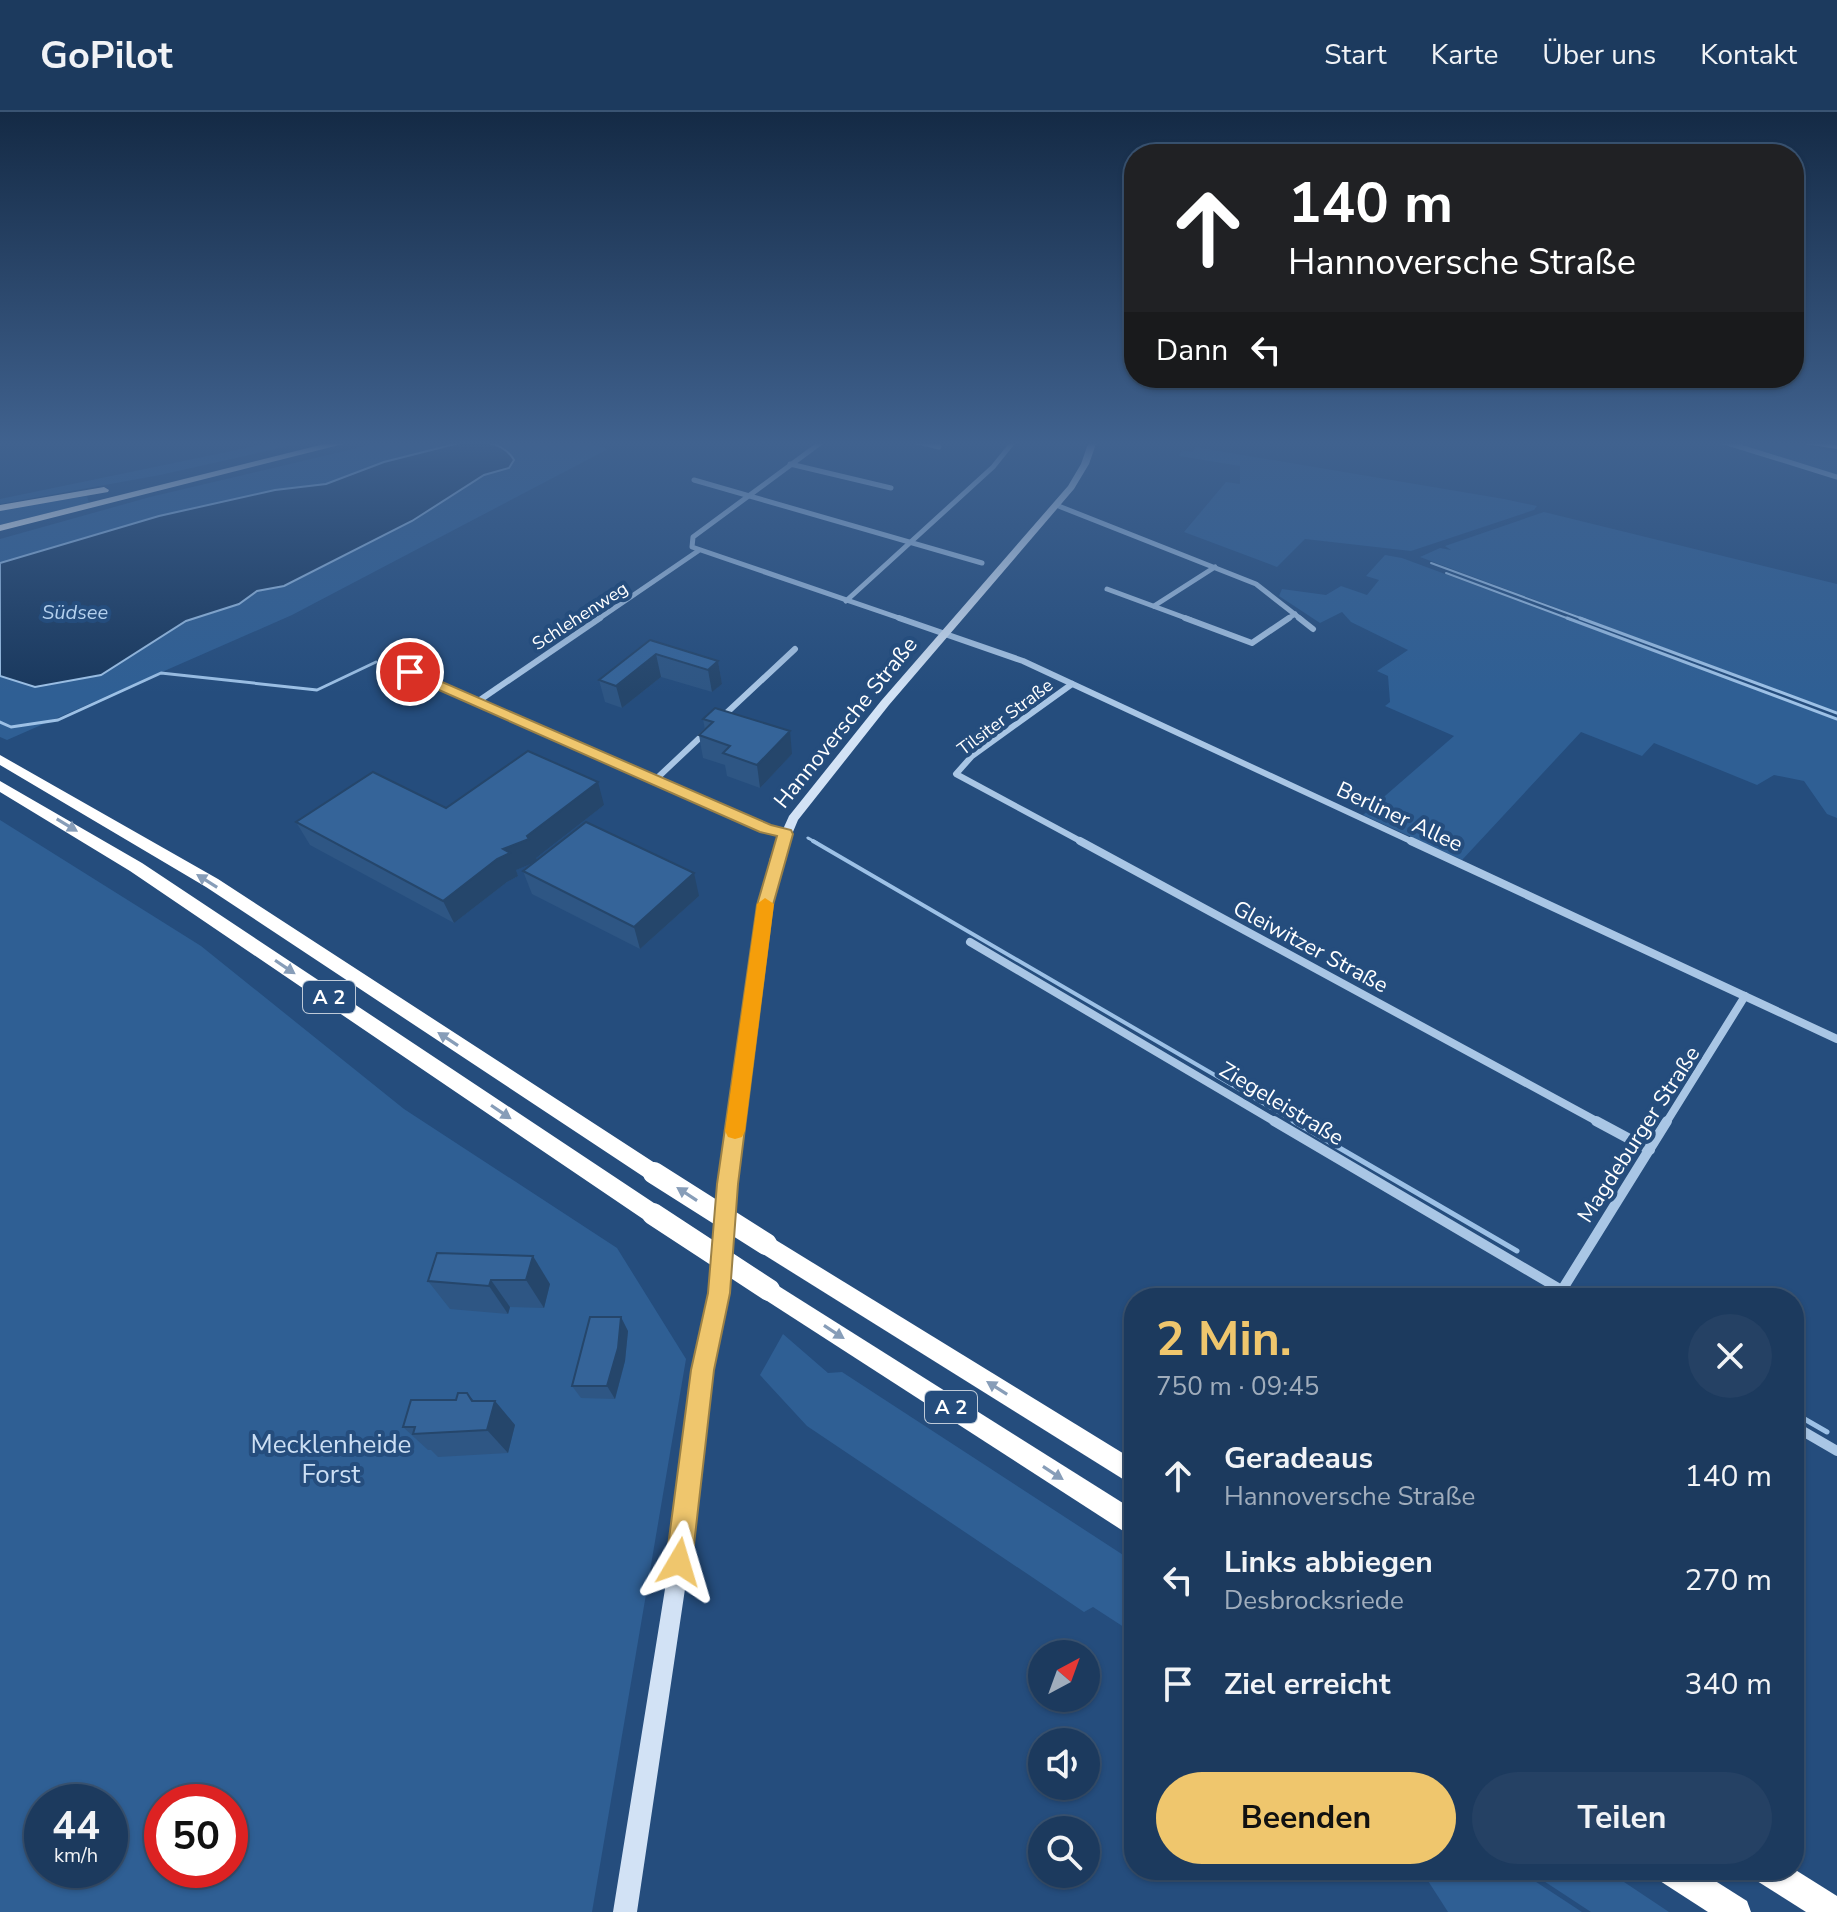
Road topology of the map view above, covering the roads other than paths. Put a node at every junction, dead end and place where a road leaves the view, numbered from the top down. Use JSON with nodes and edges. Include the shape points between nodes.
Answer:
{"nodes":[{"id":1,"x":709,"y":525,"type":"edge"},
{"id":2,"x":850,"y":525,"type":"edge"},
{"id":3,"x":930,"y":525,"type":"edge"},
{"id":4,"x":1039,"y":525,"type":"edge"},
{"id":5,"x":1107,"y":525,"type":"edge"},
{"id":6,"x":911,"y":543,"type":"junction"},
{"id":7,"x":698,"y":551,"type":"junction"},
{"id":8,"x":982,"y":563,"type":"dead end"},
{"id":9,"x":1215,"y":567,"type":"junction"},
{"id":10,"x":1107,"y":589,"type":"dead end"},
{"id":11,"x":846,"y":601,"type":"junction"},
{"id":12,"x":1154,"y":606,"type":"junction"},
{"id":13,"x":1295,"y":614,"type":"junction"},
{"id":14,"x":1313,"y":629,"type":"dead end"},
{"id":15,"x":945,"y":633,"type":"junction"},
{"id":16,"x":795,"y":649,"type":"dead end"},
{"id":17,"x":388,"y":662,"type":"dead end"},
{"id":18,"x":1072,"y":684,"type":"junction"},
{"id":19,"x":477,"y":702,"type":"junction"},
{"id":20,"x":0,"y":759,"type":"edge"},
{"id":21,"x":956,"y":774,"type":"joint"},
{"id":22,"x":655,"y":780,"type":"junction"},
{"id":23,"x":0,"y":786,"type":"edge"},
{"id":24,"x":785,"y":834,"type":"junction"},
{"id":25,"x":970,"y":942,"type":"dead end"},
{"id":26,"x":1745,"y":996,"type":"junction"},
{"id":27,"x":1837,"y":1039,"type":"edge"},
{"id":28,"x":1650,"y":1150,"type":"junction"},
{"id":29,"x":1559,"y":1288,"type":"edge"},
{"id":30,"x":1563,"y":1288,"type":"edge"},
{"id":31,"x":1804,"y":1432,"type":"edge"},
{"id":32,"x":1837,"y":1451,"type":"edge"},
{"id":33,"x":1124,"y":1468,"type":"edge"},
{"id":34,"x":1124,"y":1519,"type":"edge"},
{"id":35,"x":1686,"y":1880,"type":"edge"},
{"id":36,"x":1784,"y":1880,"type":"edge"},
{"id":37,"x":625,"y":1912,"type":"edge"},
{"id":38,"x":1736,"y":1912,"type":"edge"},
{"id":39,"x":1834,"y":1912,"type":"edge"}],
"edges":[{"from":1,"to":7,"type":"street","via":[[693,537],[691,545]]},
{"from":2,"to":6,"type":"street"},
{"from":3,"to":6,"type":"street"},
{"from":4,"to":15,"type":"main road","name":"Hannoversche Straße"},
{"from":5,"to":9,"type":"street"},
{"from":6,"to":8,"type":"street"},
{"from":6,"to":11,"type":"street"},
{"from":7,"to":11,"type":"street","name":"Berliner Allee"},
{"from":7,"to":19,"type":"street","name":"Schlehenweg"},
{"from":9,"to":12,"type":"street"},
{"from":9,"to":13,"type":"street","via":[[1262,587]]},
{"from":10,"to":12,"type":"street"},
{"from":11,"to":15,"type":"street","name":"Berliner Allee"},
{"from":12,"to":13,"type":"street","via":[[1252,643]]},
{"from":13,"to":14,"type":"street"},
{"from":15,"to":18,"type":"street","name":"Berliner Allee"},
{"from":15,"to":24,"type":"main road","name":"Hannoversche Straße"},
{"from":16,"to":22,"type":"street"},
{"from":17,"to":19,"type":"street"},
{"from":18,"to":21,"type":"street","name":"Tilsiter Straße","via":[[972,756]]},
{"from":18,"to":26,"type":"street","name":"Berliner Allee"},
{"from":19,"to":22,"type":"street"},
{"from":33,"to":20,"type":"highway","number":"A 2","one_way":true,"bridge":true,"via":[[654,1173],[212,883]]},
{"from":21,"to":28,"type":"street","name":"Gleiwitzer Straße"},
{"from":22,"to":24,"type":"street"},
{"from":23,"to":34,"type":"highway","number":"A 2","one_way":true,"bridge":true,"via":[[136,867],[653,1214]]},
{"from":24,"to":37,"type":"main road","name":"Hannoversche Straße","via":[[765,905],[719,1293],[703,1370]]},
{"from":25,"to":29,"type":"street","name":"Ziegeleistraße"},
{"from":26,"to":27,"type":"street","name":"Berliner Allee"},
{"from":26,"to":28,"type":"street","name":"Magdeburger Straße"},
{"from":28,"to":30,"type":"street","name":"Magdeburger Straße"},
{"from":31,"to":32,"type":"street"},
{"from":35,"to":38,"type":"highway"},
{"from":36,"to":39,"type":"highway"}]}
